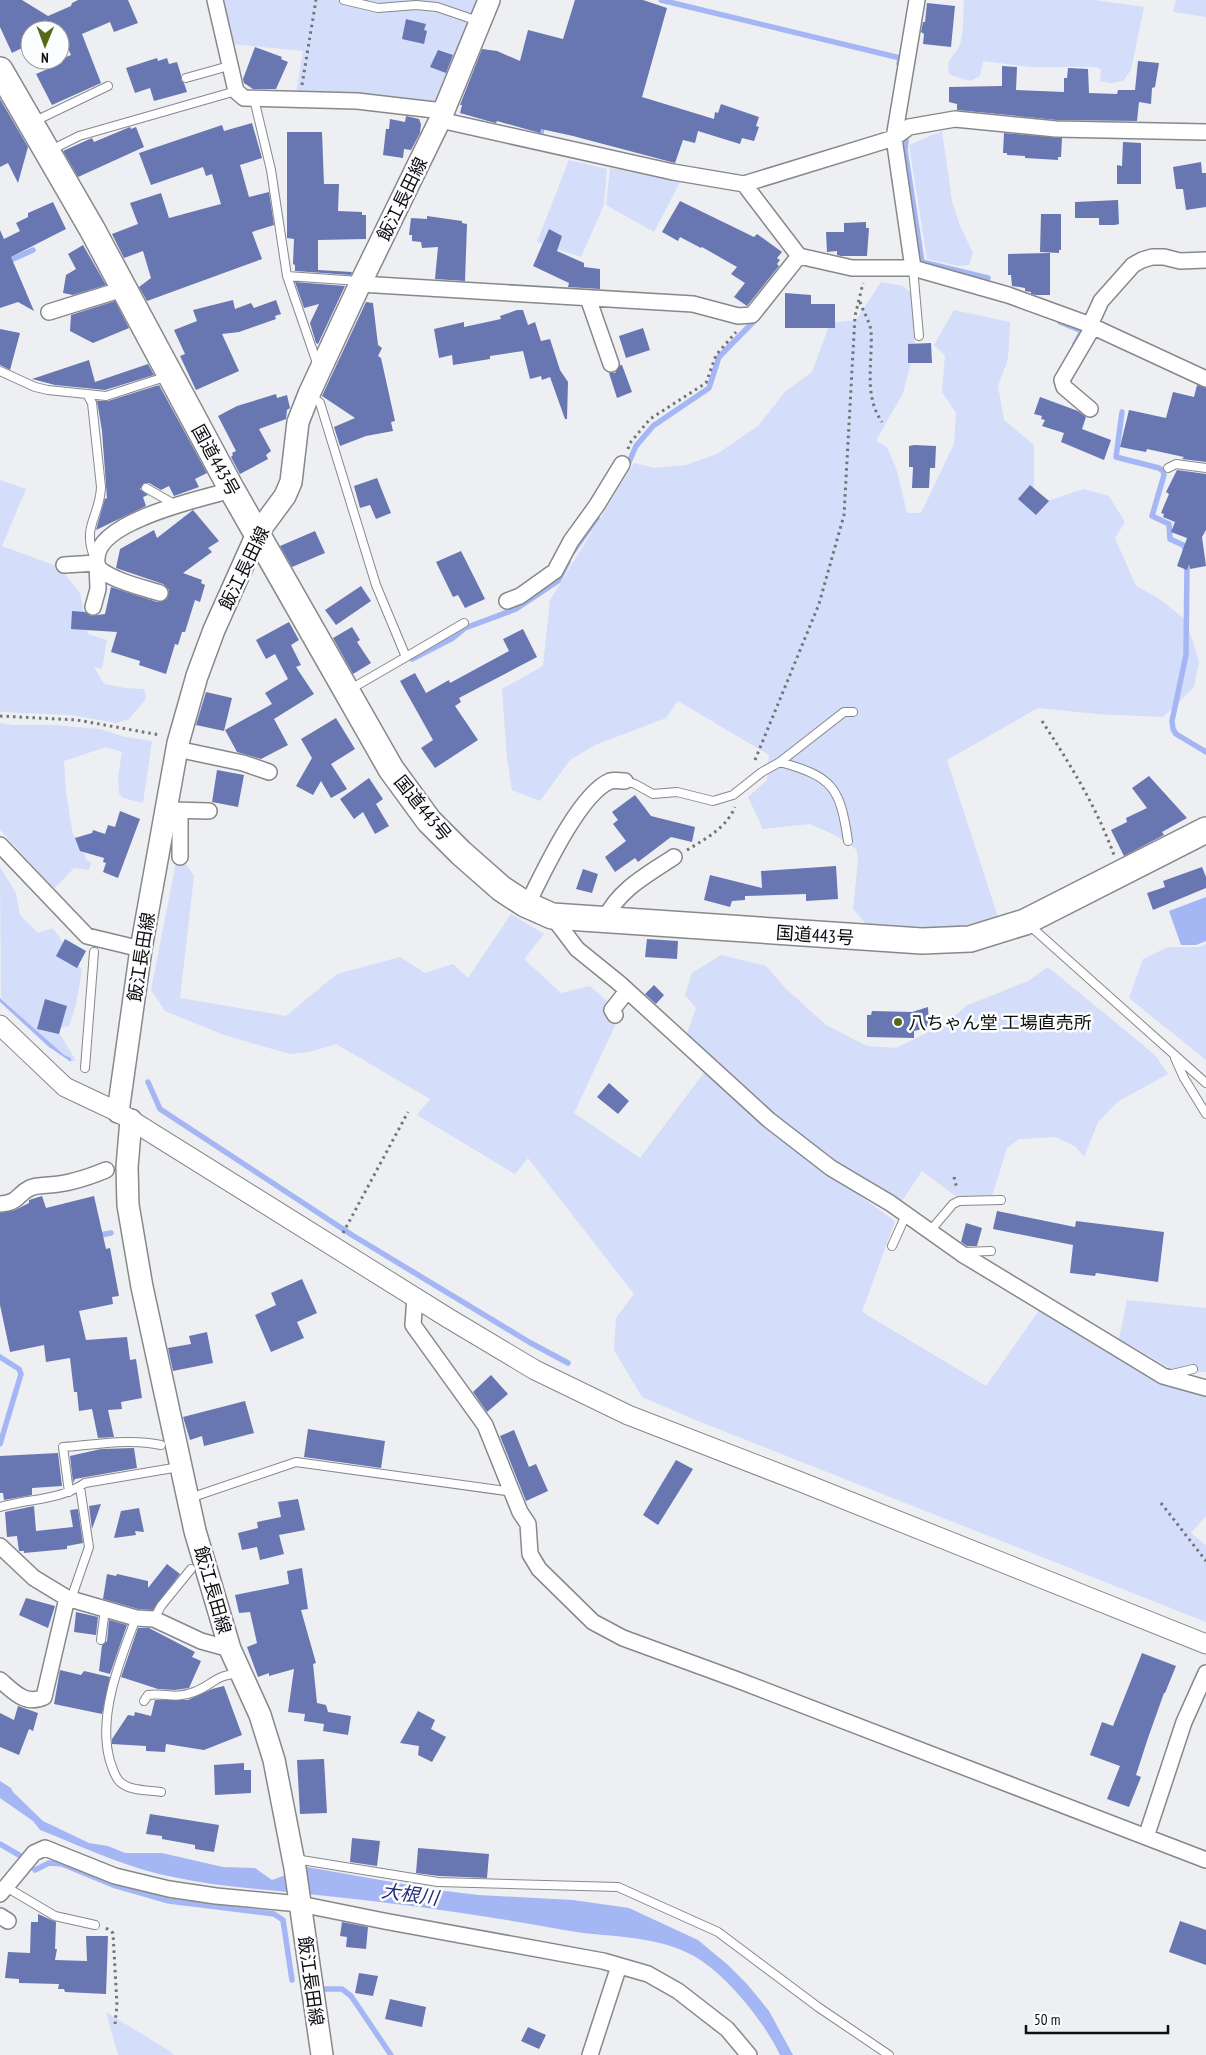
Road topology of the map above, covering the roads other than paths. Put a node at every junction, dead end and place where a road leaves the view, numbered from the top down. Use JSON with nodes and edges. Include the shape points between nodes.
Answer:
{"nodes":[{"id":1,"x":215,"y":0,"type":"edge"},
{"id":2,"x":344,"y":0,"type":"edge"},
{"id":3,"x":488,"y":0,"type":"edge"},
{"id":4,"x":917,"y":0,"type":"edge"},
{"id":5,"x":480,"y":22,"type":"junction"},
{"id":6,"x":229,"y":66,"type":"junction"},
{"id":7,"x":186,"y":78,"type":"dead end"},
{"id":8,"x":4,"y":86,"type":"edge"},
{"id":9,"x":108,"y":86,"type":"dead end"},
{"id":10,"x":236,"y":91,"type":"junction"},
{"id":11,"x":254,"y":98,"type":"junction"},
{"id":12,"x":442,"y":116,"type":"junction"},
{"id":13,"x":31,"y":124,"type":"junction"},
{"id":14,"x":1206,"y":132,"type":"edge"},
{"id":15,"x":894,"y":138,"type":"junction"},
{"id":16,"x":47,"y":152,"type":"junction"},
{"id":17,"x":744,"y":184,"type":"junction"},
{"id":18,"x":799,"y":256,"type":"junction"},
{"id":19,"x":1206,"y":260,"type":"edge"},
{"id":20,"x":913,"y":268,"type":"junction"},
{"id":21,"x":287,"y":276,"type":"junction"},
{"id":22,"x":361,"y":282,"type":"junction"},
{"id":23,"x":123,"y":289,"type":"junction"},
{"id":24,"x":588,"y":298,"type":"junction"},
{"id":25,"x":49,"y":312,"type":"dead end"},
{"id":26,"x":1091,"y":326,"type":"junction"},
{"id":27,"x":920,"y":336,"type":"dead end"},
{"id":28,"x":611,"y":364,"type":"dead end"},
{"id":29,"x":319,"y":370,"type":"junction"},
{"id":30,"x":0,"y":371,"type":"edge"},
{"id":31,"x":170,"y":375,"type":"junction"},
{"id":32,"x":1206,"y":379,"type":"edge"},
{"id":33,"x":87,"y":394,"type":"junction"},
{"id":34,"x":309,"y":394,"type":"junction"},
{"id":35,"x":1090,"y":410,"type":"dead end"},
{"id":36,"x":622,"y":464,"type":"road end"},
{"id":37,"x":1168,"y":468,"type":"dead end"},
{"id":38,"x":1206,"y":468,"type":"edge"},
{"id":39,"x":146,"y":488,"type":"dead end"},
{"id":40,"x":232,"y":490,"type":"junction"},
{"id":41,"x":178,"y":506,"type":"junction"},
{"id":42,"x":257,"y":534,"type":"junction"},
{"id":43,"x":97,"y":563,"type":"junction"},
{"id":44,"x":64,"y":565,"type":"dead end"},
{"id":45,"x":160,"y":593,"type":"dead end"},
{"id":46,"x":507,"y":602,"type":"dead end"},
{"id":47,"x":93,"y":607,"type":"dead end"},
{"id":48,"x":464,"y":623,"type":"dead end"},
{"id":49,"x":406,"y":657,"type":"junction"},
{"id":50,"x":347,"y":691,"type":"junction"},
{"id":51,"x":853,"y":712,"type":"dead end"},
{"id":52,"x":178,"y":744,"type":"junction"},
{"id":53,"x":780,"y":762,"type":"junction"},
{"id":54,"x":269,"y":772,"type":"dead end"},
{"id":55,"x":625,"y":781,"type":"joint"},
{"id":56,"x":173,"y":810,"type":"junction"},
{"id":57,"x":210,"y":811,"type":"dead end"},
{"id":58,"x":1206,"y":830,"type":"edge"},
{"id":59,"x":848,"y":841,"type":"dead end"},
{"id":60,"x":0,"y":845,"type":"edge"},
{"id":61,"x":180,"y":857,"type":"dead end"},
{"id":62,"x":674,"y":857,"type":"road end"},
{"id":63,"x":527,"y":905,"type":"junction"},
{"id":64,"x":552,"y":916,"type":"junction"},
{"id":65,"x":606,"y":919,"type":"junction"},
{"id":66,"x":1025,"y":922,"type":"junction"},
{"id":67,"x":141,"y":949,"type":"junction"},
{"id":68,"x":94,"y":952,"type":"dead end"},
{"id":69,"x":627,"y":991,"type":"junction"},
{"id":70,"x":615,"y":1015,"type":"dead end"},
{"id":71,"x":0,"y":1025,"type":"edge"},
{"id":72,"x":1174,"y":1056,"type":"junction"},
{"id":73,"x":85,"y":1068,"type":"dead end"},
{"id":74,"x":1206,"y":1083,"type":"edge"},
{"id":75,"x":1206,"y":1114,"type":"edge"},
{"id":76,"x":125,"y":1116,"type":"junction"},
{"id":77,"x":106,"y":1170,"type":"dead end"},
{"id":78,"x":1001,"y":1200,"type":"dead end"},
{"id":79,"x":0,"y":1204,"type":"edge"},
{"id":80,"x":906,"y":1215,"type":"junction"},
{"id":81,"x":930,"y":1231,"type":"junction"},
{"id":82,"x":892,"y":1246,"type":"dead end"},
{"id":83,"x":991,"y":1251,"type":"dead end"},
{"id":84,"x":959,"y":1252,"type":"junction"},
{"id":85,"x":415,"y":1297,"type":"junction"},
{"id":86,"x":1193,"y":1369,"type":"dead end"},
{"id":87,"x":1163,"y":1376,"type":"junction"},
{"id":88,"x":1206,"y":1388,"type":"edge"},
{"id":89,"x":162,"y":1445,"type":"dead end"},
{"id":90,"x":180,"y":1467,"type":"junction"},
{"id":91,"x":80,"y":1486,"type":"junction"},
{"id":92,"x":69,"y":1492,"type":"junction"},
{"id":93,"x":512,"y":1492,"type":"junction"},
{"id":94,"x":188,"y":1499,"type":"junction"},
{"id":95,"x":0,"y":1508,"type":"edge"},
{"id":96,"x":0,"y":1546,"type":"edge"},
{"id":97,"x":192,"y":1569,"type":"dead end"},
{"id":98,"x":69,"y":1599,"type":"junction"},
{"id":99,"x":105,"y":1609,"type":"junction"},
{"id":100,"x":136,"y":1618,"type":"junction"},
{"id":101,"x":154,"y":1619,"type":"junction"},
{"id":102,"x":101,"y":1640,"type":"dead end"},
{"id":103,"x":1206,"y":1644,"type":"edge"},
{"id":104,"x":230,"y":1649,"type":"junction"},
{"id":105,"x":1206,"y":1673,"type":"edge"},
{"id":106,"x":241,"y":1674,"type":"junction"},
{"id":107,"x":0,"y":1680,"type":"edge"},
{"id":108,"x":144,"y":1701,"type":"dead end"},
{"id":109,"x":161,"y":1792,"type":"dead end"},
{"id":110,"x":1146,"y":1837,"type":"junction"},
{"id":111,"x":1206,"y":1860,"type":"edge"},
{"id":112,"x":294,"y":1863,"type":"junction"},
{"id":113,"x":3,"y":1890,"type":"edge"},
{"id":114,"x":300,"y":1900,"type":"junction"},
{"id":115,"x":95,"y":1925,"type":"road end"},
{"id":116,"x":619,"y":1966,"type":"junction"},
{"id":117,"x":322,"y":2055,"type":"edge"},
{"id":118,"x":590,"y":2055,"type":"edge"},
{"id":119,"x":749,"y":2055,"type":"edge"},
{"id":120,"x":889,"y":2055,"type":"edge"}],
"edges":[{"from":1,"to":6,"type":"street"},
{"from":2,"to":5,"type":"lane","via":[[378,8],[437,7]]},
{"from":3,"to":5,"type":"main road","name":"飯江長田線"},
{"from":4,"to":15,"type":"street"},
{"from":5,"to":12,"type":"main road","name":"飯江長田線"},
{"from":6,"to":7,"type":"lane"},
{"from":6,"to":10,"type":"street"},
{"from":8,"to":13,"type":"highway","name":"国道443号"},
{"from":9,"to":13,"type":"lane"},
{"from":10,"to":11,"type":"street","via":[[244,98]]},
{"from":10,"to":16,"type":"lane","via":[[79,136]]},
{"from":11,"to":12,"type":"street","via":[[357,101]]},
{"from":11,"to":21,"type":"lane","via":[[271,170]]},
{"from":12,"to":17,"type":"street","via":[[673,172]]},
{"from":12,"to":22,"type":"main road","name":"飯江長田線"},
{"from":13,"to":16,"type":"highway","name":"国道443号"},
{"from":14,"to":15,"type":"street","via":[[1056,129],[955,119],[909,127]]},
{"from":15,"to":17,"type":"street"},
{"from":15,"to":20,"type":"street"},
{"from":16,"to":23,"type":"highway","name":"国道443号"},
{"from":17,"to":18,"type":"street"},
{"from":18,"to":20,"type":"street","via":[[852,268]]},
{"from":18,"to":24,"type":"street","via":[[752,315],[738,316],[692,304]]},
{"from":19,"to":26,"type":"street","via":[[1196,262],[1158,257],[1133,265],[1101,301]]},
{"from":20,"to":26,"type":"street","via":[[1008,295]]},
{"from":20,"to":27,"type":"lane"},
{"from":21,"to":22,"type":"lane"},
{"from":21,"to":29,"type":"lane"},
{"from":22,"to":24,"type":"street"},
{"from":22,"to":29,"type":"main road","name":"飯江長田線"},
{"from":23,"to":25,"type":"street"},
{"from":23,"to":31,"type":"highway","name":"国道443号"},
{"from":24,"to":28,"type":"street"},
{"from":26,"to":32,"type":"street"},
{"from":26,"to":35,"type":"street","via":[[1062,380],[1064,387]]},
{"from":29,"to":34,"type":"main road","name":"飯江長田線"},
{"from":30,"to":33,"type":"lane","via":[[35,387]]},
{"from":31,"to":33,"type":"lane","via":[[106,396]]},
{"from":31,"to":40,"type":"highway","name":"国道443号"},
{"from":33,"to":43,"type":"lane","via":[[92,403],[101,487],[89,534]]},
{"from":34,"to":42,"type":"main road","name":"飯江長田線","via":[[298,422],[292,482]]},
{"from":34,"to":49,"type":"lane","via":[[320,403],[376,585]]},
{"from":36,"to":46,"type":"street","via":[[555,571]]},
{"from":37,"to":38,"type":"lane","via":[[1176,464]]},
{"from":39,"to":41,"type":"lane"},
{"from":40,"to":41,"type":"street"},
{"from":40,"to":42,"type":"highway","name":"国道443号"},
{"from":41,"to":43,"type":"street","via":[[116,530],[102,545]]},
{"from":42,"to":50,"type":"highway","name":"国道443号"},
{"from":42,"to":52,"type":"main road","name":"飯江長田線","via":[[214,630]]},
{"from":43,"to":44,"type":"street"},
{"from":43,"to":45,"type":"street","via":[[101,571]]},
{"from":43,"to":47,"type":"street","via":[[98,589]]},
{"from":48,"to":49,"type":"lane"},
{"from":49,"to":50,"type":"lane"},
{"from":50,"to":63,"type":"highway","name":"国道443号","via":[[391,769],[429,821],[502,889]]},
{"from":51,"to":53,"type":"lane","via":[[844,712]]},
{"from":52,"to":54,"type":"street"},
{"from":52,"to":56,"type":"main road","name":"飯江長田線"},
{"from":53,"to":55,"type":"lane","via":[[733,795],[712,801],[677,792],[653,794]]},
{"from":53,"to":59,"type":"lane","via":[[801,768],[834,788],[841,802]]},
{"from":55,"to":63,"type":"street","via":[[610,781],[594,793],[562,835]]},
{"from":56,"to":57,"type":"street"},
{"from":56,"to":61,"type":"street"},
{"from":56,"to":67,"type":"main road","name":"飯江長田線"},
{"from":58,"to":66,"type":"highway","name":"国道443号"},
{"from":60,"to":67,"type":"street","via":[[87,936]]},
{"from":62,"to":65,"type":"street","via":[[635,883],[611,907]]},
{"from":63,"to":64,"type":"highway","name":"国道443号"},
{"from":64,"to":65,"type":"highway","name":"国道443号"},
{"from":64,"to":69,"type":"street","via":[[577,949]]},
{"from":65,"to":66,"type":"highway","name":"国道443号","via":[[922,941],[970,939]]},
{"from":66,"to":72,"type":"lane"},
{"from":67,"to":76,"type":"main road","name":"飯江長田線"},
{"from":68,"to":73,"type":"lane"},
{"from":69,"to":70,"type":"street","via":[[612,1010]]},
{"from":69,"to":80,"type":"street","via":[[769,1120],[831,1168]]},
{"from":71,"to":76,"type":"street","via":[[65,1087]]},
{"from":72,"to":74,"type":"lane"},
{"from":72,"to":75,"type":"lane"},
{"from":76,"to":85,"type":"street"},
{"from":76,"to":90,"type":"main road","name":"飯江長田線","via":[[128,1205]]},
{"from":77,"to":79,"type":"street","via":[[76,1180],[36,1186],[27,1189],[17,1200]]},
{"from":78,"to":81,"type":"lane","via":[[959,1201]]},
{"from":80,"to":81,"type":"street"},
{"from":80,"to":82,"type":"lane"},
{"from":81,"to":84,"type":"street"},
{"from":83,"to":84,"type":"lane"},
{"from":84,"to":87,"type":"street"},
{"from":85,"to":93,"type":"street","via":[[413,1325],[485,1425]]},
{"from":85,"to":103,"type":"street","via":[[535,1370],[628,1415]]},
{"from":86,"to":87,"type":"lane"},
{"from":87,"to":88,"type":"street"},
{"from":89,"to":92,"type":"lane","via":[[131,1442],[63,1447]]},
{"from":90,"to":91,"type":"lane"},
{"from":90,"to":94,"type":"main road","name":"飯江長田線"},
{"from":91,"to":92,"type":"lane"},
{"from":91,"to":98,"type":"lane","via":[[89,1547]]},
{"from":92,"to":95,"type":"lane","via":[[60,1497]]},
{"from":93,"to":94,"type":"lane","via":[[296,1462]]},
{"from":93,"to":110,"type":"street","via":[[528,1524],[530,1554],[539,1569],[600,1626],[623,1638]]},
{"from":94,"to":104,"type":"main road","name":"飯江長田線"},
{"from":96,"to":98,"type":"street","via":[[34,1578]]},
{"from":97,"to":101,"type":"lane"},
{"from":98,"to":99,"type":"street"},
{"from":98,"to":107,"type":"street","via":[[44,1697],[37,1701],[28,1700],[18,1696]]},
{"from":99,"to":100,"type":"street"},
{"from":99,"to":102,"type":"lane"},
{"from":100,"to":101,"type":"street"},
{"from":100,"to":109,"type":"lane","via":[[112,1696],[106,1737],[114,1775],[122,1783],[136,1789]]},
{"from":101,"to":104,"type":"street","via":[[201,1641]]},
{"from":104,"to":106,"type":"main road","name":"飯江長田線"},
{"from":105,"to":110,"type":"street","via":[[1184,1722]]},
{"from":106,"to":108,"type":"lane","via":[[227,1674],[194,1692],[174,1697],[148,1695]]},
{"from":106,"to":112,"type":"main road","name":"飯江長田線","via":[[260,1715],[274,1760]]},
{"from":110,"to":111,"type":"street"},
{"from":112,"to":114,"type":"main road","name":"飯江長田線"},
{"from":112,"to":120,"type":"lane","via":[[438,1882],[618,1887],[718,1932]]},
{"from":113,"to":114,"type":"street","via":[[34,1853],[45,1848],[115,1876],[169,1889],[216,1896]]},
{"from":113,"to":115,"type":"lane","via":[[55,1916]]},
{"from":114,"to":116,"type":"street","via":[[384,1922]]},
{"from":114,"to":117,"type":"main road","name":"飯江長田線"},
{"from":116,"to":118,"type":"street"},
{"from":116,"to":119,"type":"street","via":[[648,1974],[678,1991],[727,2029]]}]}
